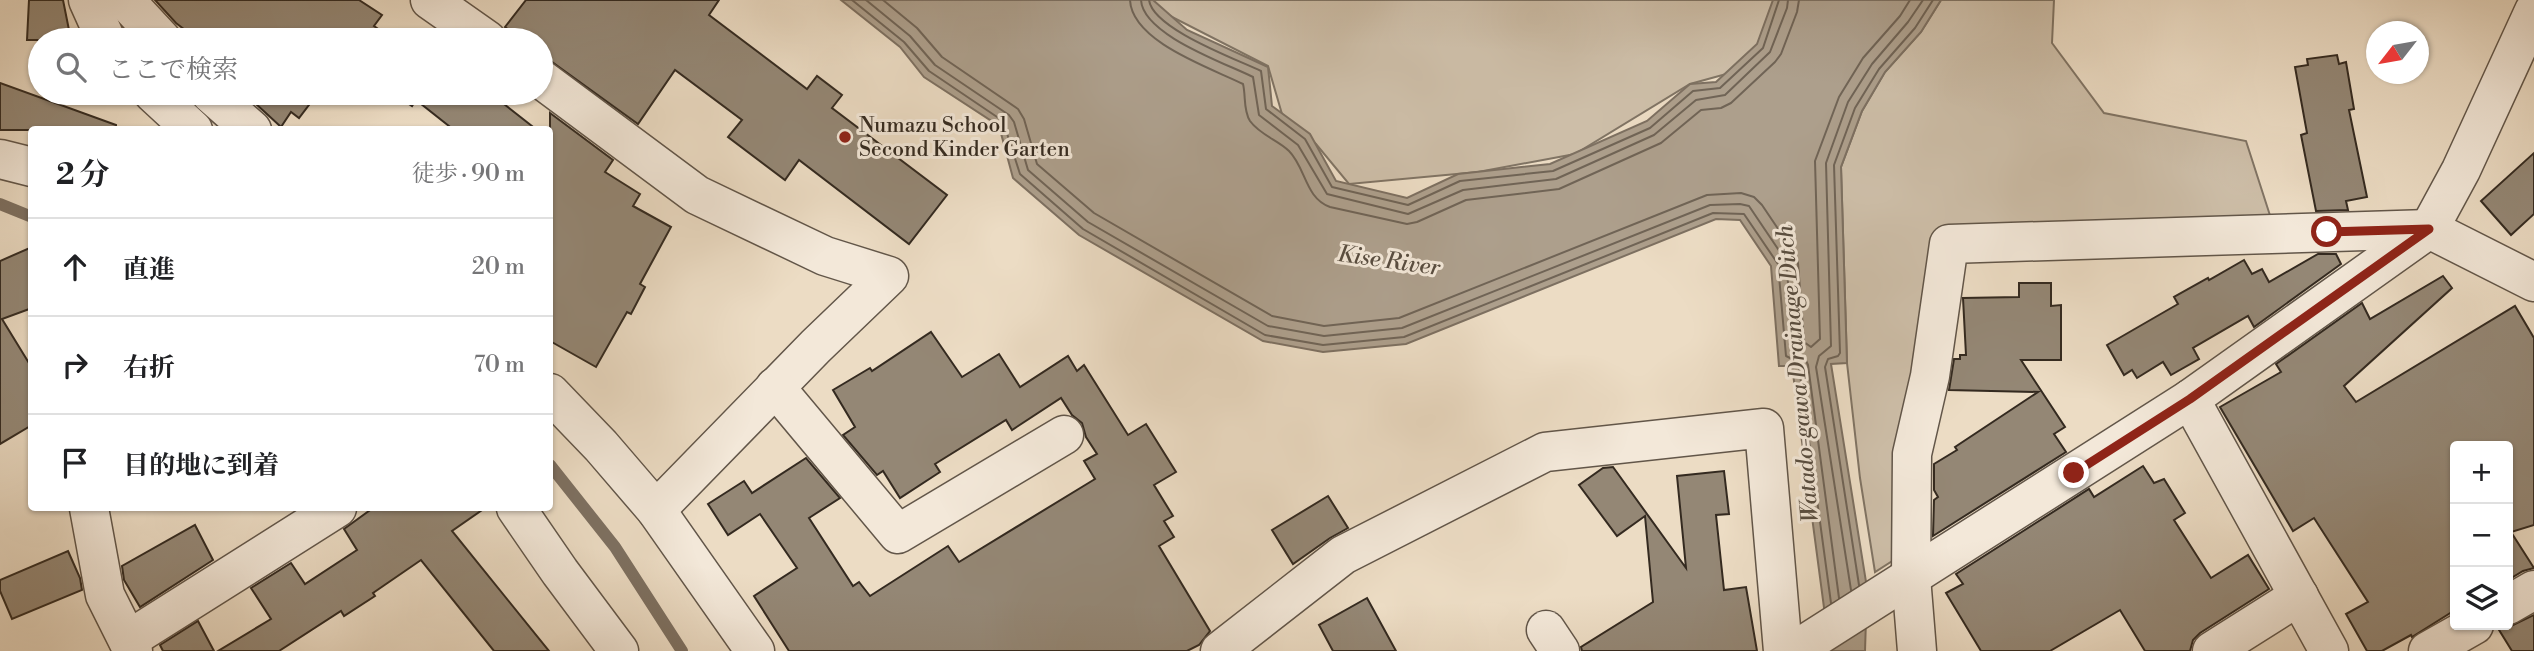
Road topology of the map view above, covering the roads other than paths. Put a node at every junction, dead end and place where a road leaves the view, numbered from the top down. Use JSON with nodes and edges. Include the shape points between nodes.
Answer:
{"nodes":[{"id":1,"x":88,"y":0,"type":"edge"},
{"id":2,"x":125,"y":0,"type":"edge"},
{"id":3,"x":430,"y":0,"type":"edge"},
{"id":4,"x":2534,"y":11,"type":"edge"},
{"id":5,"x":101,"y":28,"type":"edge"},
{"id":6,"x":151,"y":28,"type":"edge"},
{"id":7,"x":470,"y":28,"type":"edge"},
{"id":8,"x":553,"y":88,"type":"edge"},
{"id":9,"x":166,"y":105,"type":"edge"},
{"id":10,"x":223,"y":105,"type":"edge"},
{"id":11,"x":189,"y":126,"type":"edge"},
{"id":12,"x":247,"y":126,"type":"edge"},
{"id":13,"x":0,"y":159,"type":"edge"},
{"id":14,"x":28,"y":166,"type":"edge"},
{"id":15,"x":2429,"y":229,"type":"junction"},
{"id":16,"x":2534,"y":282,"type":"edge"},
{"id":17,"x":775,"y":387,"type":"junction"},
{"id":18,"x":553,"y":396,"type":"edge"},
{"id":19,"x":2190,"y":399,"type":"junction"},
{"id":20,"x":1064,"y":435,"type":"dead end"},
{"id":21,"x":656,"y":510,"type":"junction"},
{"id":22,"x":90,"y":511,"type":"edge"},
{"id":23,"x":333,"y":511,"type":"edge"},
{"id":24,"x":518,"y":511,"type":"edge"},
{"id":25,"x":1912,"y":577,"type":"junction"},
{"id":26,"x":2534,"y":590,"type":"edge"},
{"id":27,"x":2299,"y":596,"type":"junction"},
{"id":28,"x":2513,"y":602,"type":"edge"},
{"id":29,"x":2465,"y":630,"type":"edge"},
{"id":30,"x":131,"y":646,"type":"edge"},
{"id":31,"x":618,"y":651,"type":"edge"},
{"id":32,"x":755,"y":651,"type":"edge"},
{"id":33,"x":1220,"y":651,"type":"edge"},
{"id":34,"x":1783,"y":651,"type":"edge"},
{"id":35,"x":1794,"y":651,"type":"edge"},
{"id":36,"x":1917,"y":651,"type":"edge"},
{"id":37,"x":2212,"y":651,"type":"edge"},
{"id":38,"x":2329,"y":651,"type":"edge"},
{"id":39,"x":2428,"y":651,"type":"edge"}],
"edges":[{"from":1,"to":5,"type":"street"},
{"from":2,"to":6,"type":"street"},
{"from":3,"to":7,"type":"street"},
{"from":4,"to":15,"type":"street"},
{"from":8,"to":17,"type":"street","via":[[697,195],[825,256],[889,276]]},
{"from":9,"to":11,"type":"street"},
{"from":10,"to":12,"type":"street"},
{"from":13,"to":14,"type":"street"},
{"from":15,"to":16,"type":"street"},
{"from":15,"to":19,"type":"street"},
{"from":15,"to":25,"type":"street","via":[[1949,244],[1930,376],[1912,454]]},
{"from":17,"to":20,"type":"street","via":[[898,534]]},
{"from":17,"to":21,"type":"street"},
{"from":18,"to":21,"type":"street"},
{"from":19,"to":25,"type":"street"},
{"from":19,"to":27,"type":"street"},
{"from":21,"to":32,"type":"street"},
{"from":22,"to":30,"type":"street","via":[[104,595]]},
{"from":23,"to":30,"type":"street"},
{"from":24,"to":31,"type":"street"},
{"from":25,"to":35,"type":"street"},
{"from":25,"to":36,"type":"street"},
{"from":26,"to":28,"type":"street"},
{"from":27,"to":37,"type":"street"},
{"from":27,"to":38,"type":"street"},
{"from":29,"to":39,"type":"street"},
{"from":33,"to":34,"type":"street","via":[[1343,555],[1545,452],[1764,428]]}]}
